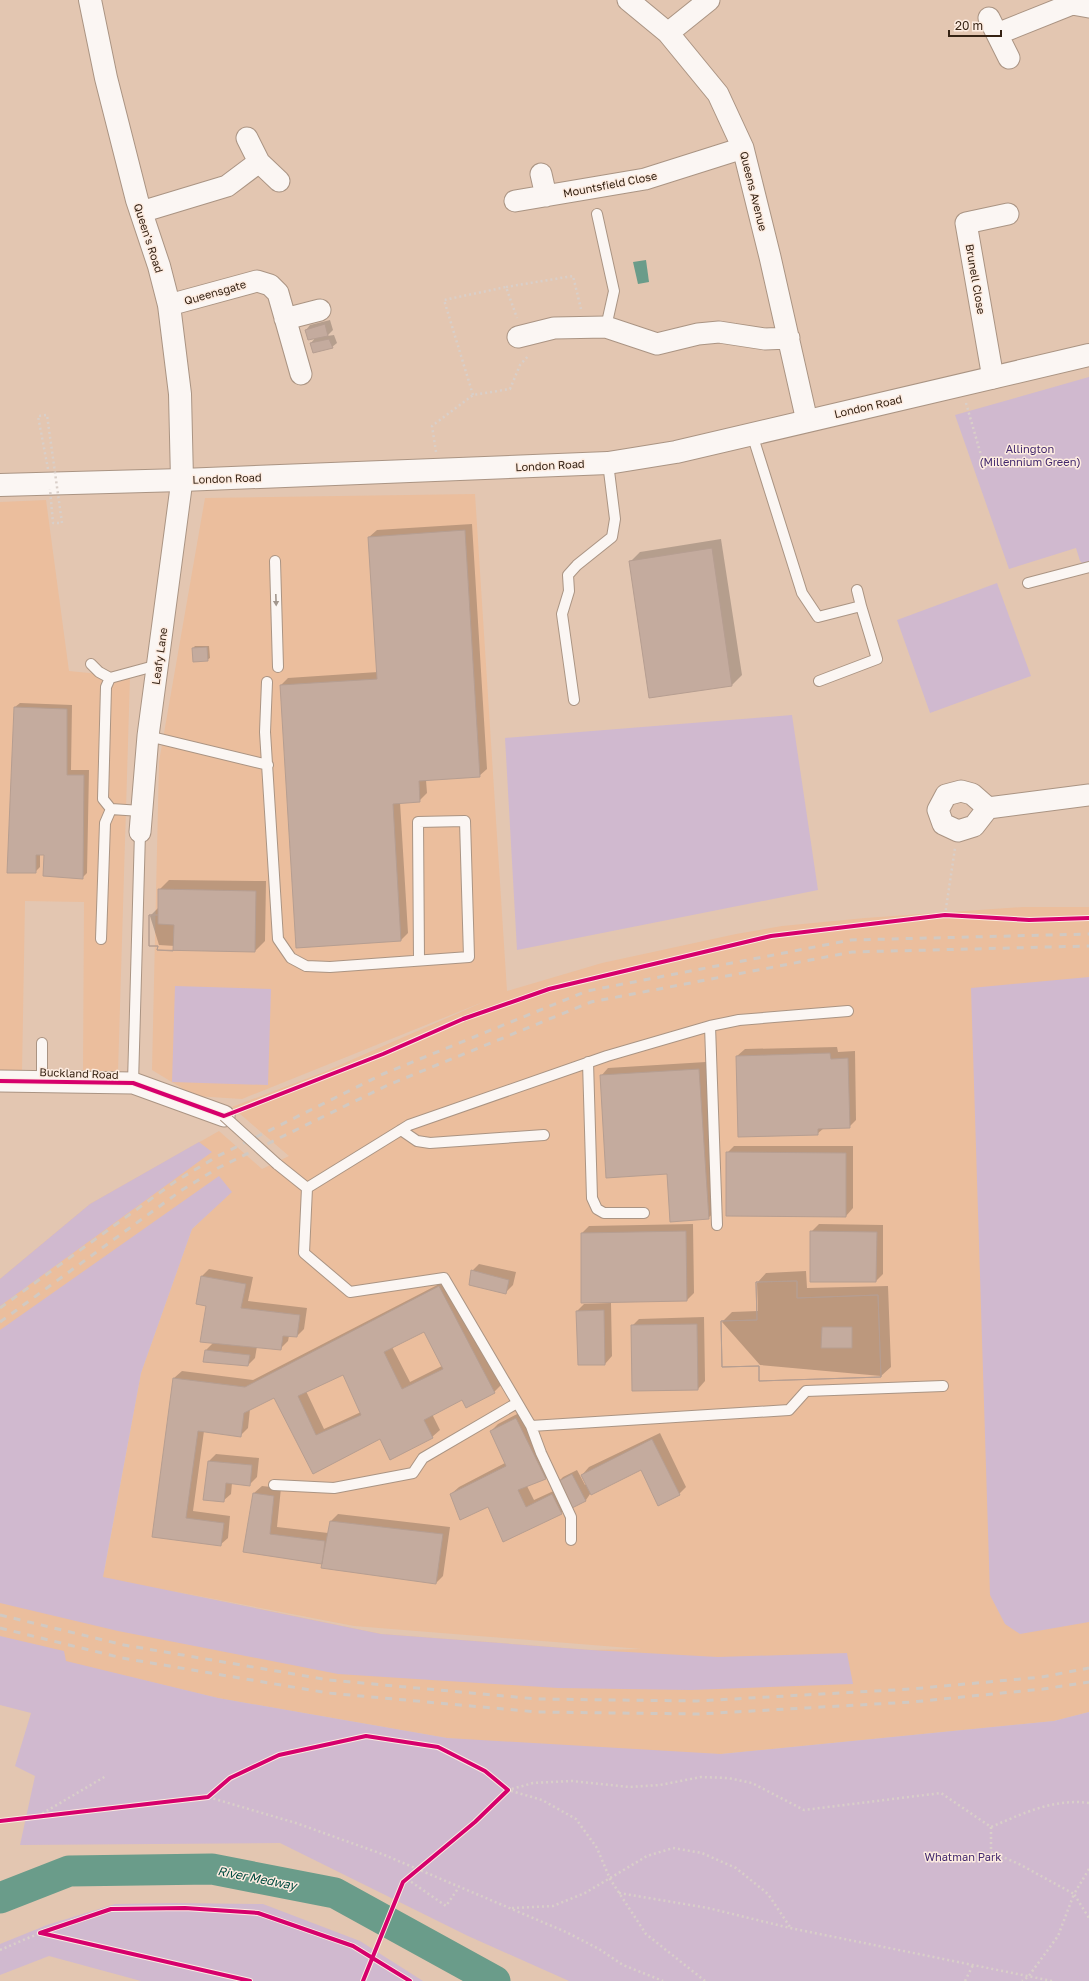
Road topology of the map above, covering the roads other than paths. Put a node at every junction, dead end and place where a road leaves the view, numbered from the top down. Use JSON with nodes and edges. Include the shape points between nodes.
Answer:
{"nodes":[{"id":1,"x":628,"y":0,"type":"edge"},
{"id":2,"x":709,"y":0,"type":"edge"},
{"id":3,"x":92,"y":1,"type":"edge"},
{"id":4,"x":1089,"y":7,"type":"edge"},
{"id":5,"x":668,"y":33,"type":"junction"},
{"id":6,"x":1009,"y":58,"type":"dead end"},
{"id":7,"x":247,"y":138,"type":"dead end"},
{"id":8,"x":743,"y":148,"type":"junction"},
{"id":9,"x":259,"y":162,"type":"junction"},
{"id":10,"x":541,"y":174,"type":"dead end"},
{"id":11,"x":279,"y":181,"type":"dead end"},
{"id":12,"x":546,"y":196,"type":"junction"},
{"id":13,"x":515,"y":200,"type":"dead end"},
{"id":14,"x":141,"y":212,"type":"junction"},
{"id":15,"x":597,"y":214,"type":"dead end"},
{"id":16,"x":1008,"y":214,"type":"dead end"},
{"id":17,"x":170,"y":305,"type":"junction"},
{"id":18,"x":320,"y":310,"type":"dead end"},
{"id":19,"x":285,"y":319,"type":"junction"},
{"id":20,"x":606,"y":327,"type":"junction"},
{"id":21,"x":518,"y":337,"type":"dead end"},
{"id":22,"x":789,"y":338,"type":"junction"},
{"id":23,"x":1089,"y":355,"type":"edge"},
{"id":24,"x":301,"y":374,"type":"dead end"},
{"id":25,"x":993,"y":378,"type":"junction"},
{"id":26,"x":807,"y":421,"type":"junction"},
{"id":27,"x":752,"y":434,"type":"junction"},
{"id":28,"x":608,"y":463,"type":"junction"},
{"id":29,"x":182,"y":480,"type":"junction"},
{"id":30,"x":0,"y":484,"type":"edge"},
{"id":31,"x":275,"y":561,"type":"dead end"},
{"id":32,"x":1089,"y":567,"type":"edge"},
{"id":33,"x":1028,"y":583,"type":"dead end"},
{"id":34,"x":856,"y":590,"type":"dead end"},
{"id":35,"x":861,"y":606,"type":"junction"},
{"id":36,"x":91,"y":664,"type":"dead end"},
{"id":37,"x":158,"y":665,"type":"junction"},
{"id":38,"x":278,"y":667,"type":"dead end"},
{"id":39,"x":110,"y":678,"type":"junction"},
{"id":40,"x":818,"y":681,"type":"dead end"},
{"id":41,"x":267,"y":682,"type":"dead end"},
{"id":42,"x":574,"y":700,"type":"dead end"},
{"id":43,"x":148,"y":736,"type":"junction"},
{"id":44,"x":268,"y":765,"type":"junction"},
{"id":45,"x":1089,"y":795,"type":"edge"},
{"id":46,"x":988,"y":808,"type":"junction"},
{"id":47,"x":111,"y":809,"type":"junction"},
{"id":48,"x":142,"y":811,"type":"junction"},
{"id":49,"x":140,"y":832,"type":"joint"},
{"id":50,"x":102,"y":939,"type":"dead end"},
{"id":51,"x":419,"y":960,"type":"junction"},
{"id":52,"x":848,"y":1011,"type":"dead end"},
{"id":53,"x":710,"y":1026,"type":"junction"},
{"id":54,"x":42,"y":1043,"type":"dead end"},
{"id":55,"x":588,"y":1062,"type":"junction"},
{"id":56,"x":42,"y":1080,"type":"junction"},
{"id":57,"x":0,"y":1081,"type":"edge"},
{"id":58,"x":133,"y":1083,"type":"junction"},
{"id":59,"x":224,"y":1116,"type":"joint"},
{"id":60,"x":402,"y":1130,"type":"junction"},
{"id":61,"x":544,"y":1135,"type":"dead end"},
{"id":62,"x":307,"y":1188,"type":"junction"},
{"id":63,"x":644,"y":1213,"type":"dead end"},
{"id":64,"x":717,"y":1225,"type":"dead end"},
{"id":65,"x":943,"y":1386,"type":"dead end"},
{"id":66,"x":517,"y":1402,"type":"junction"},
{"id":67,"x":531,"y":1426,"type":"junction"},
{"id":68,"x":274,"y":1485,"type":"dead end"},
{"id":69,"x":571,"y":1540,"type":"dead end"}],
"edges":[{"from":1,"to":5,"type":"street","name":"Queens Avenue"},
{"from":2,"to":5,"type":"street"},
{"from":3,"to":14,"type":"main road","name":"Queen's Road","via":[[106,78]]},
{"from":4,"to":6,"type":"street","via":[[1072,4],[993,26]]},
{"from":5,"to":8,"type":"street","name":"Queens Avenue","via":[[718,94]]},
{"from":7,"to":9,"type":"street"},
{"from":8,"to":12,"type":"street","name":"Mountsfield Close","via":[[645,180]]},
{"from":8,"to":22,"type":"street","name":"Queens Avenue"},
{"from":9,"to":11,"type":"street"},
{"from":9,"to":14,"type":"street","via":[[227,186]]},
{"from":10,"to":12,"type":"street"},
{"from":12,"to":13,"type":"street","name":"Mountsfield Close"},
{"from":14,"to":17,"type":"main road","name":"Queen's Road"},
{"from":15,"to":20,"type":"lane","via":[[614,291]]},
{"from":16,"to":25,"type":"street","name":"Brunell Close","via":[[966,223]]},
{"from":17,"to":19,"type":"street","name":"Queensgate","via":[[256,281],[270,285],[278,293]]},
{"from":17,"to":29,"type":"main road","name":"Queen's Road","via":[[180,394]]},
{"from":18,"to":19,"type":"street"},
{"from":19,"to":24,"type":"street","name":"Queensgate"},
{"from":20,"to":21,"type":"street","via":[[554,328]]},
{"from":20,"to":22,"type":"street","via":[[657,344],[698,334],[719,332],[765,339]]},
{"from":22,"to":26,"type":"street","name":"Queens Avenue"},
{"from":23,"to":25,"type":"main road","name":"London Road"},
{"from":25,"to":26,"type":"main road","name":"London Road"},
{"from":26,"to":27,"type":"main road","name":"London Road"},
{"from":27,"to":28,"type":"main road","name":"London Road","via":[[676,452]]},
{"from":27,"to":35,"type":"lane","via":[[802,593],[818,618]]},
{"from":28,"to":29,"type":"main road","name":"London Road"},
{"from":28,"to":42,"type":"lane","via":[[615,519],[612,537],[576,565],[568,575],[569,591],[562,614]]},
{"from":29,"to":30,"type":"main road","name":"London Road"},
{"from":29,"to":37,"type":"street","name":"Leafy Lane"},
{"from":31,"to":38,"type":"lane","one_way":true},
{"from":32,"to":33,"type":"lane"},
{"from":34,"to":35,"type":"lane"},
{"from":35,"to":40,"type":"lane","via":[[877,659]]},
{"from":36,"to":39,"type":"lane"},
{"from":37,"to":39,"type":"lane"},
{"from":37,"to":43,"type":"street","name":"Leafy Lane"},
{"from":39,"to":47,"type":"lane","via":[[106,687],[103,800]]},
{"from":41,"to":44,"type":"lane"},
{"from":43,"to":44,"type":"lane"},
{"from":43,"to":48,"type":"street","name":"Leafy Lane"},
{"from":44,"to":51,"type":"lane","via":[[278,939],[290,958],[306,966],[330,967]]},
{"from":45,"to":46,"type":"street"},
{"from":46,"to":46,"type":"street","via":[[972,794],[961,791],[946,795],[938,810],[943,824],[958,831],[974,826]]},
{"from":47,"to":48,"type":"lane"},
{"from":47,"to":50,"type":"lane","via":[[105,823]]},
{"from":48,"to":49,"type":"street","name":"Leafy Lane"},
{"from":49,"to":58,"type":"lane"},
{"from":51,"to":51,"type":"lane","via":[[418,822],[465,821],[469,958]]},
{"from":52,"to":53,"type":"lane","via":[[739,1020]]},
{"from":53,"to":55,"type":"lane"},
{"from":53,"to":64,"type":"lane"},
{"from":54,"to":56,"type":"lane"},
{"from":55,"to":60,"type":"lane","via":[[465,1104]]},
{"from":55,"to":63,"type":"lane","via":[[592,1198],[597,1209],[604,1213]]},
{"from":56,"to":57,"type":"street","name":"Buckland Road"},
{"from":56,"to":58,"type":"street","name":"Buckland Road"},
{"from":58,"to":59,"type":"street","name":"Buckland Road"},
{"from":59,"to":62,"type":"lane","bridge":true},
{"from":60,"to":61,"type":"lane","via":[[417,1140],[430,1143]]},
{"from":60,"to":62,"type":"lane"},
{"from":62,"to":66,"type":"lane","via":[[304,1253],[350,1292],[444,1278]]},
{"from":65,"to":67,"type":"lane","via":[[806,1392],[789,1410]]},
{"from":66,"to":67,"type":"lane"},
{"from":66,"to":68,"type":"lane","via":[[423,1458],[412,1473],[334,1488]]},
{"from":67,"to":69,"type":"lane","via":[[571,1517]]}]}
